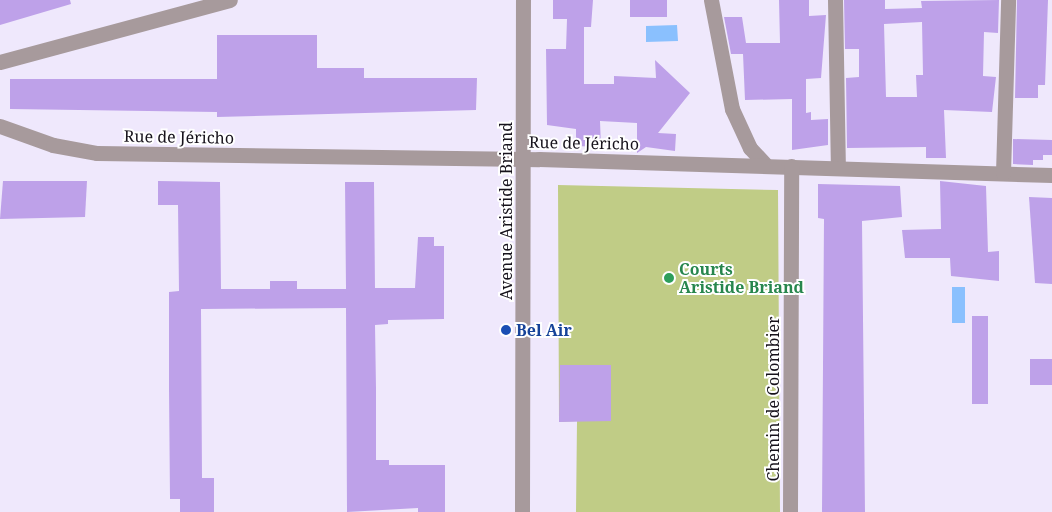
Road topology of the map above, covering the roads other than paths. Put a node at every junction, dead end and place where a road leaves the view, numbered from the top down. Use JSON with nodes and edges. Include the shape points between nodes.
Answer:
{"nodes":[{"id":1,"x":230,"y":0,"type":"edge"},
{"id":2,"x":523,"y":0,"type":"edge"},
{"id":3,"x":711,"y":0,"type":"edge"},
{"id":4,"x":835,"y":0,"type":"edge"},
{"id":5,"x":1008,"y":0,"type":"edge"},
{"id":6,"x":191,"y":5,"type":"edge"},
{"id":7,"x":0,"y":62,"type":"edge"},
{"id":8,"x":0,"y":126,"type":"edge"},
{"id":9,"x":524,"y":159,"type":"junction"},
{"id":10,"x":764,"y":164,"type":"junction"},
{"id":11,"x":791,"y":166,"type":"junction"},
{"id":12,"x":838,"y":167,"type":"junction"},
{"id":13,"x":1003,"y":173,"type":"junction"},
{"id":14,"x":1052,"y":175,"type":"edge"},
{"id":15,"x":522,"y":512,"type":"edge"},
{"id":16,"x":790,"y":512,"type":"edge"}],
"edges":[{"from":1,"to":6,"type":"street"},
{"from":2,"to":9,"type":"street","name":"Avenue Aristide Briand"},
{"from":3,"to":10,"type":"street","via":[[732,109],[750,148]]},
{"from":4,"to":12,"type":"street"},
{"from":5,"to":13,"type":"street"},
{"from":6,"to":7,"type":"street"},
{"from":8,"to":9,"type":"street","name":"Rue de Jéricho","via":[[53,145],[96,153]]},
{"from":9,"to":10,"type":"street","name":"Rue de Jéricho"},
{"from":9,"to":15,"type":"street","name":"Avenue Aristide Briand"},
{"from":10,"to":11,"type":"street","name":"Rue de Jéricho"},
{"from":11,"to":12,"type":"street","name":"Rue de Jéricho"},
{"from":11,"to":16,"type":"street","name":"Chemin de Colombier"},
{"from":12,"to":13,"type":"street","name":"Rue de Jéricho"},
{"from":13,"to":14,"type":"street","name":"Rue de Jéricho"}]}
